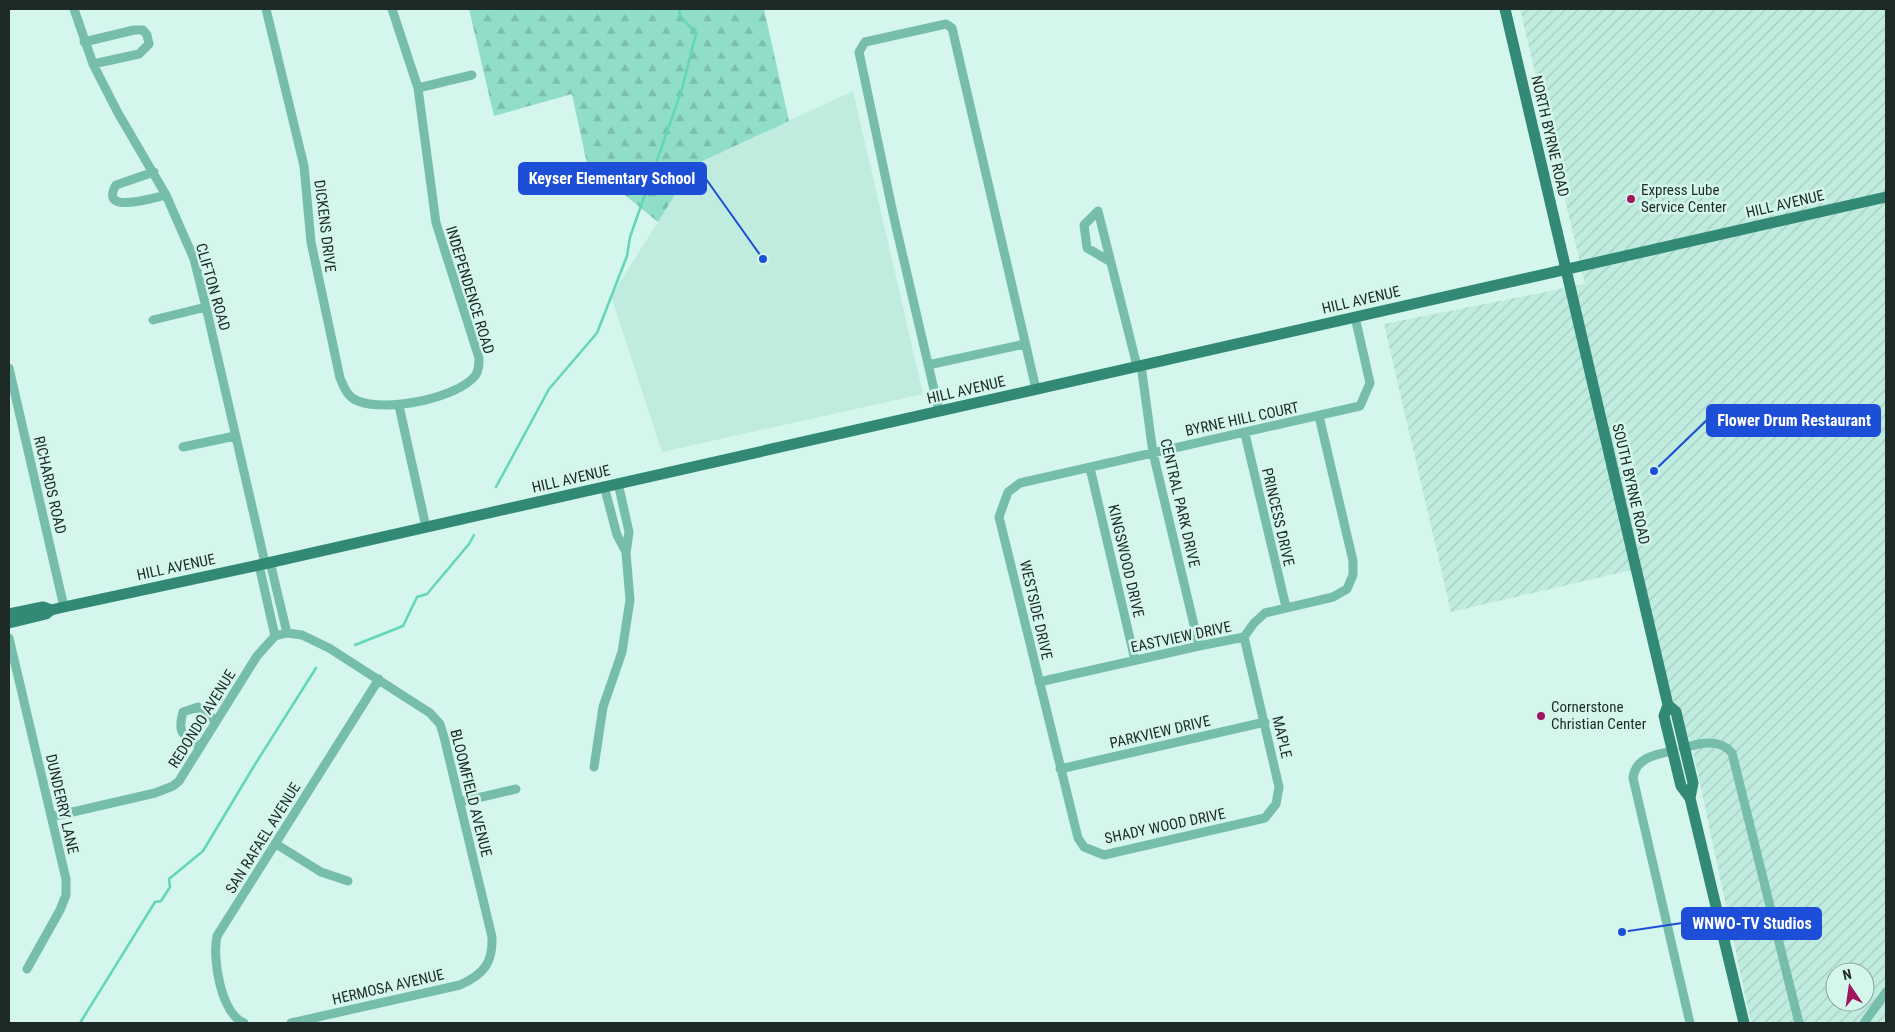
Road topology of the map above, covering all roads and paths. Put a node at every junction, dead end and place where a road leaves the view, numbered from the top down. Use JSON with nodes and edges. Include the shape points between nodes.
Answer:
{"nodes":[{"id":1,"x":74,"y":9,"type":"edge"},
{"id":2,"x":266,"y":9,"type":"edge"},
{"id":3,"x":392,"y":9,"type":"edge"},
{"id":4,"x":1505,"y":9,"type":"edge"},
{"id":5,"x":84,"y":42,"type":"junction"},
{"id":6,"x":93,"y":64,"type":"junction"},
{"id":7,"x":472,"y":75,"type":"dead end"},
{"id":8,"x":418,"y":88,"type":"junction"},
{"id":9,"x":154,"y":172,"type":"junction"},
{"id":10,"x":166,"y":195,"type":"junction"},
{"id":11,"x":1886,"y":197,"type":"edge"},
{"id":12,"x":1111,"y":262,"type":"junction"},
{"id":13,"x":1565,"y":270,"type":"junction"},
{"id":14,"x":206,"y":307,"type":"junction"},
{"id":15,"x":1355,"y":317,"type":"junction"},
{"id":16,"x":153,"y":320,"type":"dead end"},
{"id":17,"x":1025,"y":344,"type":"junction"},
{"id":18,"x":928,"y":365,"type":"junction"},
{"id":19,"x":1139,"y":366,"type":"junction"},
{"id":20,"x":9,"y":368,"type":"edge"},
{"id":21,"x":1036,"y":389,"type":"junction"},
{"id":22,"x":399,"y":406,"type":"junction"},
{"id":23,"x":939,"y":411,"type":"junction"},
{"id":24,"x":1319,"y":416,"type":"junction"},
{"id":25,"x":1244,"y":434,"type":"junction"},
{"id":26,"x":235,"y":436,"type":"junction"},
{"id":27,"x":183,"y":447,"type":"dead end"},
{"id":28,"x":1153,"y":452,"type":"junction"},
{"id":29,"x":1090,"y":468,"type":"junction"},
{"id":30,"x":1040,"y":479,"type":"joint"},
{"id":31,"x":618,"y":483,"type":"junction"},
{"id":32,"x":604,"y":486,"type":"junction"},
{"id":33,"x":426,"y":527,"type":"junction"},
{"id":34,"x":626,"y":553,"type":"junction"},
{"id":35,"x":265,"y":563,"type":"junction"},
{"id":36,"x":64,"y":607,"type":"junction"},
{"id":37,"x":1286,"y":607,"type":"junction"},
{"id":38,"x":51,"y":610,"type":"junction"},
{"id":39,"x":9,"y":614,"type":"edge"},
{"id":40,"x":9,"y":623,"type":"edge"},
{"id":41,"x":287,"y":633,"type":"junction"},
{"id":42,"x":276,"y":636,"type":"junction"},
{"id":43,"x":1244,"y":637,"type":"junction"},
{"id":44,"x":9,"y":638,"type":"edge"},
{"id":45,"x":1198,"y":646,"type":"junction"},
{"id":46,"x":1135,"y":660,"type":"junction"},
{"id":47,"x":379,"y":679,"type":"junction"},
{"id":48,"x":1039,"y":682,"type":"junction"},
{"id":49,"x":216,"y":721,"type":"junction"},
{"id":50,"x":1265,"y":722,"type":"junction"},
{"id":51,"x":200,"y":747,"type":"junction"},
{"id":52,"x":1678,"y":749,"type":"junction"},
{"id":53,"x":594,"y":767,"type":"dead end"},
{"id":54,"x":1060,"y":769,"type":"junction"},
{"id":55,"x":516,"y":789,"type":"dead end"},
{"id":56,"x":460,"y":802,"type":"junction"},
{"id":57,"x":51,"y":817,"type":"junction"},
{"id":58,"x":1244,"y":823,"type":"joint"},
{"id":59,"x":1075,"y":828,"type":"joint"},
{"id":60,"x":276,"y":844,"type":"junction"},
{"id":61,"x":348,"y":881,"type":"dead end"},
{"id":62,"x":486,"y":967,"type":"joint"},
{"id":63,"x":27,"y":969,"type":"dead end"},
{"id":64,"x":1886,"y":992,"type":"edge"},
{"id":65,"x":323,"y":1020,"type":"edge"},
{"id":66,"x":241,"y":1021,"type":"edge"},
{"id":67,"x":291,"y":1023,"type":"edge"},
{"id":68,"x":1690,"y":1023,"type":"edge"},
{"id":69,"x":1744,"y":1023,"type":"edge"},
{"id":70,"x":1799,"y":1023,"type":"edge"},
{"id":71,"x":1864,"y":1023,"type":"edge"}],
"edges":[{"from":1,"to":5,"type":"street","name":"CLIFTON ROAD"},
{"from":2,"to":22,"type":"street","name":"DICKENS DRIVE","via":[[304,166],[315,264],[340,378],[346,393],[357,401]]},
{"from":3,"to":8,"type":"street","name":"INDEPENDENCE ROAD"},
{"from":4,"to":13,"type":"main road","name":"NORTH BYRNE ROAD"},
{"from":5,"to":6,"type":"street","name":"CLIFTON ROAD"},
{"from":5,"to":6,"type":"street","via":[[134,30],[143,30],[147,35],[149,44],[139,54]]},
{"from":6,"to":9,"type":"street","name":"CLIFTON ROAD"},
{"from":7,"to":8,"type":"street"},
{"from":8,"to":22,"type":"street","name":"INDEPENDENCE ROAD","via":[[436,223],[479,366],[475,375],[454,392]]},
{"from":9,"to":10,"type":"street","name":"CLIFTON ROAD"},
{"from":9,"to":10,"type":"street","via":[[116,185],[113,196],[125,204]]},
{"from":10,"to":14,"type":"street","name":"CLIFTON ROAD","via":[[194,260]]},
{"from":11,"to":13,"type":"main road","name":"HILL AVENUE"},
{"from":12,"to":12,"type":"street","name":"CENTRAL PARK DRIVE","via":[[1102,228],[1098,211],[1084,226],[1086,248]]},
{"from":12,"to":19,"type":"street","name":"CENTRAL PARK DRIVE"},
{"from":13,"to":15,"type":"main road","name":"HILL AVENUE"},
{"from":13,"to":52,"type":"main road","name":"SOUTH BYRNE ROAD","via":[[1668,704],[1664,716]]},
{"from":14,"to":16,"type":"street"},
{"from":14,"to":26,"type":"street","name":"CLIFTON ROAD"},
{"from":15,"to":19,"type":"main road","name":"HILL AVENUE"},
{"from":15,"to":24,"type":"street","name":"BYRNE HILL COURT","via":[[1370,383],[1360,406]]},
{"from":17,"to":18,"type":"street"},
{"from":17,"to":18,"type":"street","via":[[952,28],[946,24],[865,42],[859,52]]},
{"from":17,"to":21,"type":"street"},
{"from":18,"to":23,"type":"street"},
{"from":19,"to":21,"type":"main road","name":"HILL AVENUE"},
{"from":19,"to":28,"type":"street","name":"CENTRAL PARK DRIVE"},
{"from":20,"to":36,"type":"street","name":"RICHARDS ROAD"},
{"from":21,"to":23,"type":"main road","name":"HILL AVENUE"},
{"from":22,"to":33,"type":"street"},
{"from":23,"to":31,"type":"main road","name":"HILL AVENUE"},
{"from":24,"to":25,"type":"street","name":"BYRNE HILL COURT"},
{"from":24,"to":37,"type":"street","name":"EASTVIEW DRIVE","via":[[1353,561],[1353,575],[1347,589],[1333,597]]},
{"from":25,"to":28,"type":"street","name":"BYRNE HILL COURT"},
{"from":25,"to":37,"type":"street","name":"PRINCESS DRIVE"},
{"from":26,"to":27,"type":"street"},
{"from":26,"to":35,"type":"street","name":"CLIFTON ROAD"},
{"from":28,"to":29,"type":"street","name":"BYRNE HILL COURT"},
{"from":28,"to":45,"type":"street","name":"CENTRAL PARK DRIVE"},
{"from":29,"to":30,"type":"street","name":"BYRNE HILL COURT"},
{"from":29,"to":46,"type":"street","name":"KINGSWOOD DRIVE"},
{"from":30,"to":48,"type":"street","name":"WESTSIDE DRIVE","via":[[1020,483],[1008,492],[999,517]]},
{"from":31,"to":32,"type":"main road","name":"HILL AVENUE"},
{"from":31,"to":34,"type":"street","via":[[629,532]]},
{"from":32,"to":33,"type":"main road","name":"HILL AVENUE"},
{"from":32,"to":34,"type":"street","via":[[617,535]]},
{"from":33,"to":35,"type":"main road","name":"HILL AVENUE"},
{"from":34,"to":53,"type":"street","via":[[630,600],[622,652],[603,707]]},
{"from":35,"to":36,"type":"main road","name":"HILL AVENUE"},
{"from":35,"to":41,"type":"street"},
{"from":35,"to":42,"type":"street"},
{"from":36,"to":38,"type":"main road","name":"HILL AVENUE"},
{"from":37,"to":43,"type":"street","name":"EASTVIEW DRIVE","via":[[1265,613]]},
{"from":38,"to":39,"type":"main road","name":"HILL AVENUE","via":[[44,606]]},
{"from":38,"to":40,"type":"main road","name":"HILL AVENUE"},
{"from":41,"to":42,"type":"street","name":"BLOOMFIELD AVENUE"},
{"from":41,"to":47,"type":"street","name":"BLOOMFIELD AVENUE","via":[[302,635],[329,648]]},
{"from":42,"to":49,"type":"street","name":"REDONDO AVENUE","via":[[258,656]]},
{"from":43,"to":45,"type":"street","name":"EASTVIEW DRIVE"},
{"from":43,"to":50,"type":"street","name":"MAPLE"},
{"from":44,"to":57,"type":"street","name":"DUNDERRY LANE"},
{"from":45,"to":46,"type":"street","name":"EASTVIEW DRIVE"},
{"from":46,"to":48,"type":"street","name":"EASTVIEW DRIVE"},
{"from":47,"to":56,"type":"street","name":"BLOOMFIELD AVENUE","via":[[430,713],[440,724]]},
{"from":47,"to":60,"type":"street","name":"SAN RAFAEL AVENUE"},
{"from":48,"to":54,"type":"street","name":"WESTSIDE DRIVE"},
{"from":49,"to":51,"type":"street","name":"REDONDO AVENUE"},
{"from":49,"to":51,"type":"street","via":[[198,707],[183,712],[179,725],[182,733]]},
{"from":50,"to":54,"type":"street","name":"PARKVIEW DRIVE"},
{"from":50,"to":58,"type":"street","name":"MAPLE","via":[[1280,787],[1276,804],[1265,818]]},
{"from":51,"to":57,"type":"street","name":"REDONDO AVENUE","via":[[179,781],[166,789]]},
{"from":52,"to":68,"type":"street","via":[[1640,762],[1633,778]]},
{"from":52,"to":69,"type":"main road","name":"SOUTH BYRNE ROAD","via":[[1680,786],[1690,798]]},
{"from":52,"to":70,"type":"street","via":[[1717,743],[1732,753]]},
{"from":54,"to":59,"type":"street","name":"WESTSIDE DRIVE"},
{"from":55,"to":56,"type":"street"},
{"from":56,"to":62,"type":"street","name":"BLOOMFIELD AVENUE","via":[[492,937],[492,952]]},
{"from":57,"to":63,"type":"street","name":"DUNDERRY LANE","via":[[66,879],[66,895]]},
{"from":58,"to":59,"type":"street","name":"SHADY WOOD DRIVE","via":[[1104,855],[1084,847]]},
{"from":60,"to":61,"type":"street","via":[[321,872]]},
{"from":60,"to":66,"type":"street","name":"SAN RAFAEL AVENUE","via":[[217,936],[214,950],[225,999]]},
{"from":62,"to":65,"type":"street","name":"HERMOSA AVENUE","via":[[475,978],[460,985]]},
{"from":64,"to":71,"type":"street"},
{"from":65,"to":67,"type":"street","name":"HERMOSA AVENUE"}]}
